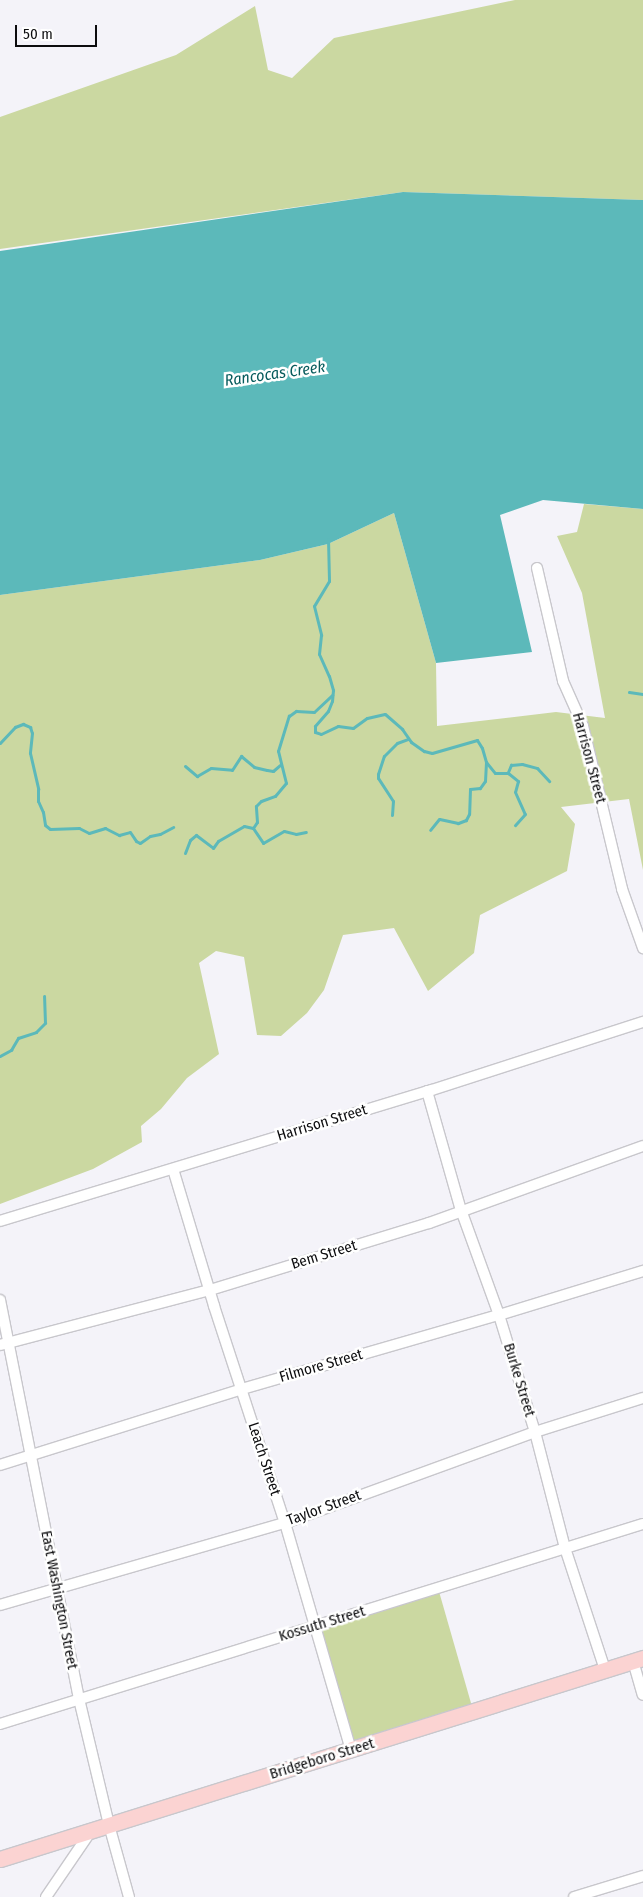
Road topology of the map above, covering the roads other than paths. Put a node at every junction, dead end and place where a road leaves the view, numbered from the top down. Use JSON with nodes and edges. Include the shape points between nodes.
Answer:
{"nodes":[{"id":1,"x":537,"y":568,"type":"dead end"},
{"id":2,"x":643,"y":948,"type":"edge"},
{"id":3,"x":643,"y":1022,"type":"edge"},
{"id":4,"x":427,"y":1091,"type":"junction"},
{"id":5,"x":643,"y":1146,"type":"edge"},
{"id":6,"x":173,"y":1169,"type":"junction"},
{"id":7,"x":461,"y":1210,"type":"junction"},
{"id":8,"x":0,"y":1221,"type":"edge"},
{"id":9,"x":643,"y":1271,"type":"edge"},
{"id":10,"x":210,"y":1290,"type":"junction"},
{"id":11,"x":0,"y":1300,"type":"edge"},
{"id":12,"x":499,"y":1316,"type":"junction"},
{"id":13,"x":4,"y":1343,"type":"edge"},
{"id":14,"x":242,"y":1389,"type":"junction"},
{"id":15,"x":643,"y":1398,"type":"edge"},
{"id":16,"x":536,"y":1432,"type":"junction"},
{"id":17,"x":30,"y":1456,"type":"junction"},
{"id":18,"x":0,"y":1465,"type":"edge"},
{"id":19,"x":285,"y":1523,"type":"junction"},
{"id":20,"x":643,"y":1524,"type":"edge"},
{"id":21,"x":566,"y":1548,"type":"junction"},
{"id":22,"x":57,"y":1587,"type":"junction"},
{"id":23,"x":0,"y":1605,"type":"edge"},
{"id":24,"x":316,"y":1626,"type":"junction"},
{"id":25,"x":638,"y":1660,"type":"edge"},
{"id":26,"x":605,"y":1670,"type":"junction"},
{"id":27,"x":643,"y":1695,"type":"edge"},
{"id":28,"x":79,"y":1699,"type":"junction"},
{"id":29,"x":0,"y":1724,"type":"edge"},
{"id":30,"x":351,"y":1750,"type":"junction"},
{"id":31,"x":109,"y":1825,"type":"junction"},
{"id":32,"x":91,"y":1831,"type":"junction"},
{"id":33,"x":0,"y":1859,"type":"edge"},
{"id":34,"x":643,"y":1876,"type":"edge"},
{"id":35,"x":46,"y":1897,"type":"edge"},
{"id":36,"x":129,"y":1897,"type":"edge"},
{"id":37,"x":574,"y":1897,"type":"edge"}],
"edges":[{"from":1,"to":2,"type":"street","name":"Harrison Street","via":[[563,681],[583,726],[622,889]]},
{"from":3,"to":4,"type":"street","name":"Harrison Street"},
{"from":4,"to":6,"type":"street","name":"Harrison Street"},
{"from":4,"to":7,"type":"street","name":"Burke Street"},
{"from":5,"to":7,"type":"street","name":"Bem Street"},
{"from":6,"to":8,"type":"street","name":"Harrison Street"},
{"from":6,"to":10,"type":"street","name":"Leach Street"},
{"from":7,"to":10,"type":"street","name":"Bem Street"},
{"from":7,"to":12,"type":"street","name":"Burke Street"},
{"from":9,"to":12,"type":"street","name":"Filmore Street"},
{"from":10,"to":13,"type":"street","name":"Bem Street"},
{"from":10,"to":14,"type":"street","name":"Leach Street"},
{"from":11,"to":13,"type":"street","name":"East Washington Street"},
{"from":12,"to":14,"type":"street","name":"Filmore Street"},
{"from":12,"to":16,"type":"street","name":"Burke Street"},
{"from":13,"to":17,"type":"street","name":"East Washington Street"},
{"from":14,"to":17,"type":"street","name":"Filmore Street"},
{"from":14,"to":19,"type":"street","name":"Leach Street"},
{"from":15,"to":16,"type":"street","name":"Taylor Street"},
{"from":16,"to":19,"type":"street","name":"Taylor Street"},
{"from":16,"to":21,"type":"street","name":"Burke Street"},
{"from":17,"to":18,"type":"street","name":"Filmore Street"},
{"from":17,"to":22,"type":"street","name":"East Washington Street"},
{"from":19,"to":22,"type":"street","name":"Taylor Street"},
{"from":19,"to":24,"type":"street","name":"Leach Street"},
{"from":20,"to":21,"type":"street","name":"Kossuth Street"},
{"from":21,"to":24,"type":"street","name":"Kossuth Street"},
{"from":21,"to":26,"type":"street","name":"Burke Street"},
{"from":22,"to":23,"type":"street","name":"Taylor Street"},
{"from":22,"to":28,"type":"street","name":"East Washington Street"},
{"from":24,"to":28,"type":"street","name":"Kossuth Street"},
{"from":24,"to":30,"type":"street","name":"Leach Street"},
{"from":25,"to":26,"type":"main road","name":"Bridgeboro Street"},
{"from":25,"to":27,"type":"street"},
{"from":26,"to":30,"type":"main road","name":"Bridgeboro Street"},
{"from":28,"to":29,"type":"street","name":"Kossuth Street"},
{"from":28,"to":31,"type":"street","name":"East Washington Street"},
{"from":30,"to":31,"type":"main road","name":"Bridgeboro Street"},
{"from":31,"to":32,"type":"main road","name":"Bridgeboro Street"},
{"from":31,"to":36,"type":"street","name":"East Washington Street"},
{"from":32,"to":33,"type":"main road","name":"Bridgeboro Street"},
{"from":32,"to":35,"type":"street"},
{"from":34,"to":37,"type":"street"}]}
